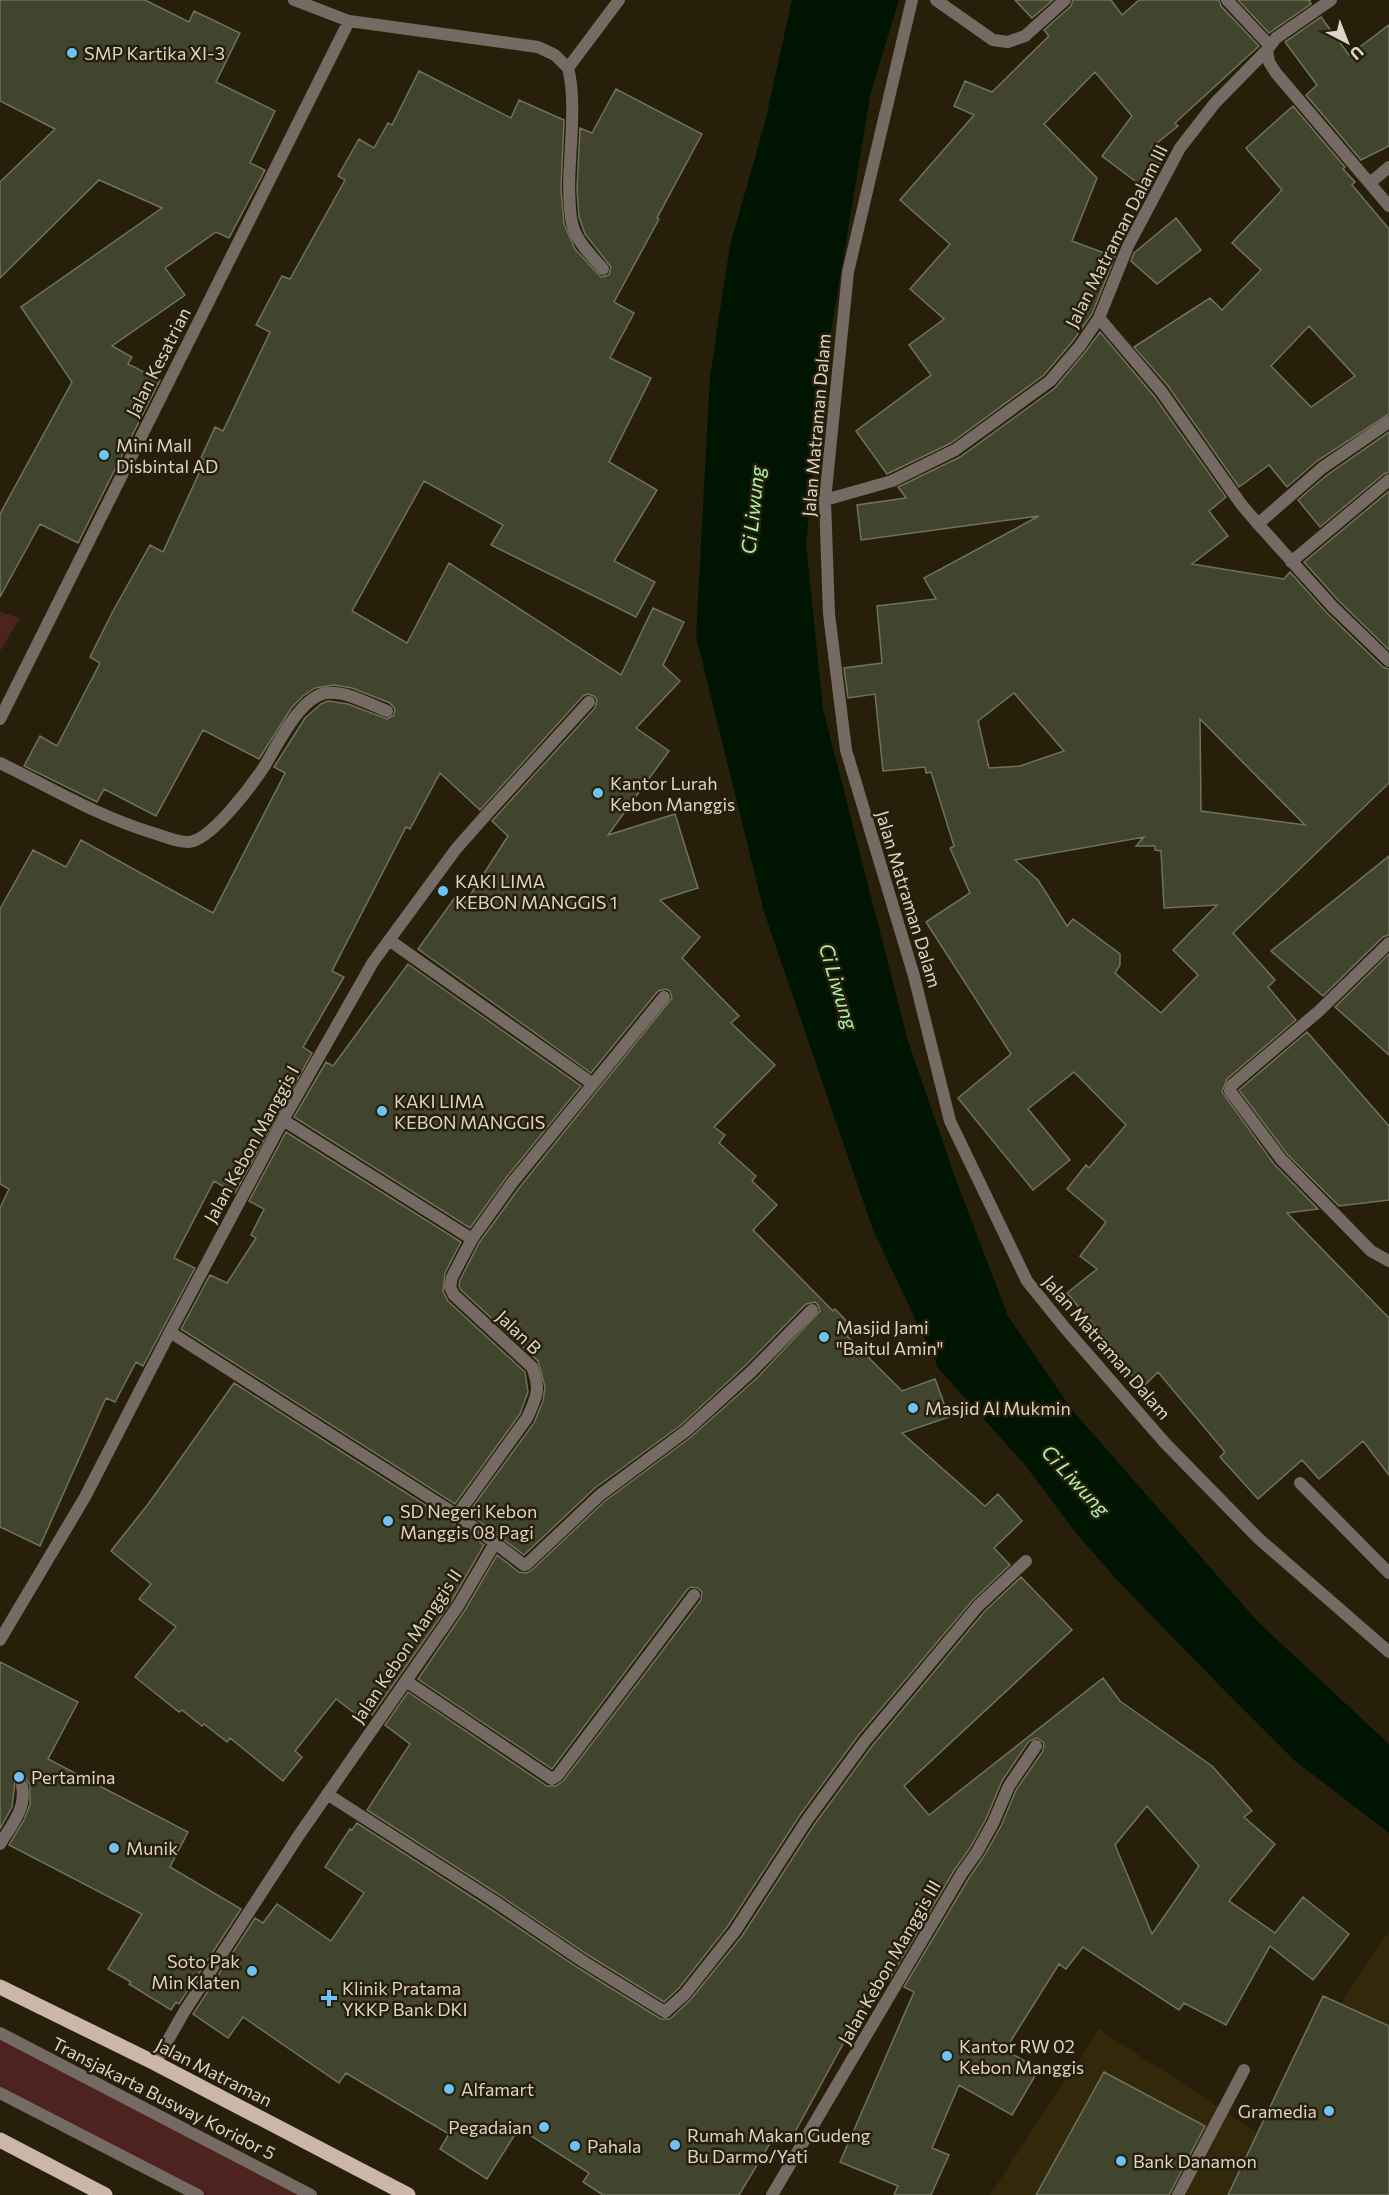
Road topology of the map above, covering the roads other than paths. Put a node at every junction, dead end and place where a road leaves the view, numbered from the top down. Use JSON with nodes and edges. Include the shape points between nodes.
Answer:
{"nodes":[{"id":1,"x":294,"y":0,"type":"edge"},
{"id":2,"x":619,"y":0,"type":"edge"},
{"id":3,"x":912,"y":0,"type":"edge"},
{"id":4,"x":936,"y":0,"type":"edge"},
{"id":5,"x":1065,"y":0,"type":"edge"},
{"id":6,"x":1227,"y":0,"type":"edge"},
{"id":7,"x":1331,"y":0,"type":"edge"},
{"id":8,"x":349,"y":21,"type":"junction"},
{"id":9,"x":1269,"y":48,"type":"junction"},
{"id":10,"x":568,"y":68,"type":"junction"},
{"id":11,"x":1389,"y":167,"type":"edge"},
{"id":12,"x":1371,"y":182,"type":"junction"},
{"id":13,"x":1389,"y":206,"type":"edge"},
{"id":14,"x":603,"y":268,"type":"dead end"},
{"id":15,"x":1099,"y":318,"type":"junction"},
{"id":16,"x":1389,"y":422,"type":"edge"},
{"id":17,"x":1389,"y":480,"type":"edge"},
{"id":18,"x":825,"y":500,"type":"junction"},
{"id":19,"x":1258,"y":524,"type":"junction"},
{"id":20,"x":1291,"y":562,"type":"junction"},
{"id":21,"x":1389,"y":661,"type":"edge"},
{"id":22,"x":590,"y":702,"type":"dead end"},
{"id":23,"x":387,"y":711,"type":"dead end"},
{"id":24,"x":0,"y":719,"type":"edge"},
{"id":25,"x":0,"y":763,"type":"edge"},
{"id":26,"x":389,"y":940,"type":"junction"},
{"id":27,"x":1389,"y":943,"type":"edge"},
{"id":28,"x":664,"y":997,"type":"dead end"},
{"id":29,"x":593,"y":1084,"type":"junction"},
{"id":30,"x":284,"y":1120,"type":"junction"},
{"id":31,"x":472,"y":1239,"type":"junction"},
{"id":32,"x":1389,"y":1261,"type":"edge"},
{"id":33,"x":812,"y":1310,"type":"dead end"},
{"id":34,"x":170,"y":1332,"type":"junction"},
{"id":35,"x":1300,"y":1483,"type":"dead end"},
{"id":36,"x":457,"y":1515,"type":"junction"},
{"id":37,"x":495,"y":1543,"type":"junction"},
{"id":38,"x":1026,"y":1561,"type":"dead end"},
{"id":39,"x":1389,"y":1573,"type":"edge"},
{"id":40,"x":694,"y":1595,"type":"dead end"},
{"id":41,"x":0,"y":1640,"type":"edge"},
{"id":42,"x":1389,"y":1652,"type":"edge"},
{"id":43,"x":406,"y":1681,"type":"junction"},
{"id":44,"x":1036,"y":1746,"type":"dead end"},
{"id":45,"x":22,"y":1786,"type":"dead end"},
{"id":46,"x":327,"y":1794,"type":"junction"},
{"id":47,"x":0,"y":1844,"type":"edge"},
{"id":48,"x":0,"y":1987,"type":"edge"},
{"id":49,"x":0,"y":2033,"type":"edge"},
{"id":50,"x":155,"y":2063,"type":"junction"},
{"id":51,"x":1244,"y":2070,"type":"dead end"},
{"id":52,"x":0,"y":2092,"type":"edge"},
{"id":53,"x":0,"y":2140,"type":"edge"},
{"id":54,"x":105,"y":2195,"type":"edge"},
{"id":55,"x":198,"y":2195,"type":"edge"},
{"id":56,"x":311,"y":2195,"type":"edge"},
{"id":57,"x":408,"y":2195,"type":"edge"},
{"id":58,"x":772,"y":2195,"type":"edge"},
{"id":59,"x":1178,"y":2195,"type":"edge"}],
"edges":[{"from":1,"to":8,"type":"street"},
{"from":2,"to":10,"type":"street"},
{"from":3,"to":18,"type":"street","name":"Jalan Matraman Dalam","via":[[848,272]]},
{"from":4,"to":5,"type":"street","via":[[993,40],[1008,42],[1025,36]]},
{"from":6,"to":9,"type":"street"},
{"from":7,"to":9,"type":"street","name":"Jalan Matraman Dalam III","via":[[1276,38]]},
{"from":8,"to":10,"type":"street","via":[[538,47],[555,55]]},
{"from":8,"to":24,"type":"street","name":"Jalan Kesatrian"},
{"from":9,"to":12,"type":"street","via":[[1269,62],[1276,73]]},
{"from":9,"to":15,"type":"street","name":"Jalan Matraman Dalam III","via":[[1215,103],[1180,148],[1128,246]]},
{"from":10,"to":14,"type":"street","via":[[573,84],[569,180],[573,228]]},
{"from":11,"to":12,"type":"street"},
{"from":12,"to":13,"type":"street"},
{"from":15,"to":18,"type":"street","name":"Jalan Matraman Dalam III","via":[[1050,381],[955,450],[892,481]]},
{"from":15,"to":19,"type":"street","via":[[1161,392]]},
{"from":16,"to":19,"type":"street","via":[[1322,468]]},
{"from":17,"to":20,"type":"street"},
{"from":18,"to":42,"type":"street","name":"Jalan Matraman Dalam","via":[[830,614],[846,750],[914,976],[950,1121],[1027,1281],[1158,1434],[1259,1539]]},
{"from":19,"to":20,"type":"street"},
{"from":20,"to":21,"type":"street"},
{"from":22,"to":26,"type":"street","name":"Jalan Kebon Manggis I","via":[[456,849]]},
{"from":23,"to":25,"type":"street","via":[[339,693],[324,693],[309,700],[262,770],[217,825],[202,838],[190,842],[136,828],[82,806]]},
{"from":26,"to":29,"type":"street"},
{"from":26,"to":30,"type":"street","name":"Jalan Kebon Manggis I"},
{"from":27,"to":32,"type":"street","via":[[1319,1011],[1232,1085],[1230,1091],[1281,1159],[1371,1251]]},
{"from":28,"to":29,"type":"street","name":"Jalan B"},
{"from":29,"to":31,"type":"street","name":"Jalan B"},
{"from":30,"to":31,"type":"street"},
{"from":30,"to":34,"type":"street","name":"Jalan Kebon Manggis I"},
{"from":31,"to":36,"type":"street","name":"Jalan B","via":[[450,1287],[531,1367],[538,1383],[527,1418]]},
{"from":33,"to":37,"type":"street","via":[[686,1431],[600,1495],[527,1564],[518,1562]]},
{"from":34,"to":36,"type":"street"},
{"from":34,"to":41,"type":"street","name":"Jalan Kebon Manggis I","via":[[85,1497]]},
{"from":35,"to":39,"type":"street"},
{"from":36,"to":37,"type":"street"},
{"from":37,"to":43,"type":"street","name":"Jalan Kebon Manggis II","via":[[458,1606]]},
{"from":38,"to":46,"type":"street","via":[[978,1606],[865,1741],[807,1820],[735,1930],[686,1994],[665,2012]]},
{"from":40,"to":43,"type":"street","via":[[552,1779]]},
{"from":43,"to":46,"type":"street","name":"Jalan Kebon Manggis II"},
{"from":44,"to":58,"type":"street","name":"Jalan Kebon Manggis III","via":[[1009,1786],[977,1852]]},
{"from":45,"to":47,"type":"street","via":[[24,1797],[19,1813]]},
{"from":46,"to":50,"type":"street","name":"Jalan Kebon Manggis II"},
{"from":48,"to":50,"type":"main road","name":"Jalan Matraman"},
{"from":49,"to":56,"type":"street","name":"Transjakarta Busway Koridor 5"},
{"from":50,"to":57,"type":"main road","name":"Jalan Matraman"},
{"from":51,"to":59,"type":"street"},
{"from":52,"to":55,"type":"street"},
{"from":53,"to":54,"type":"main road"}]}
